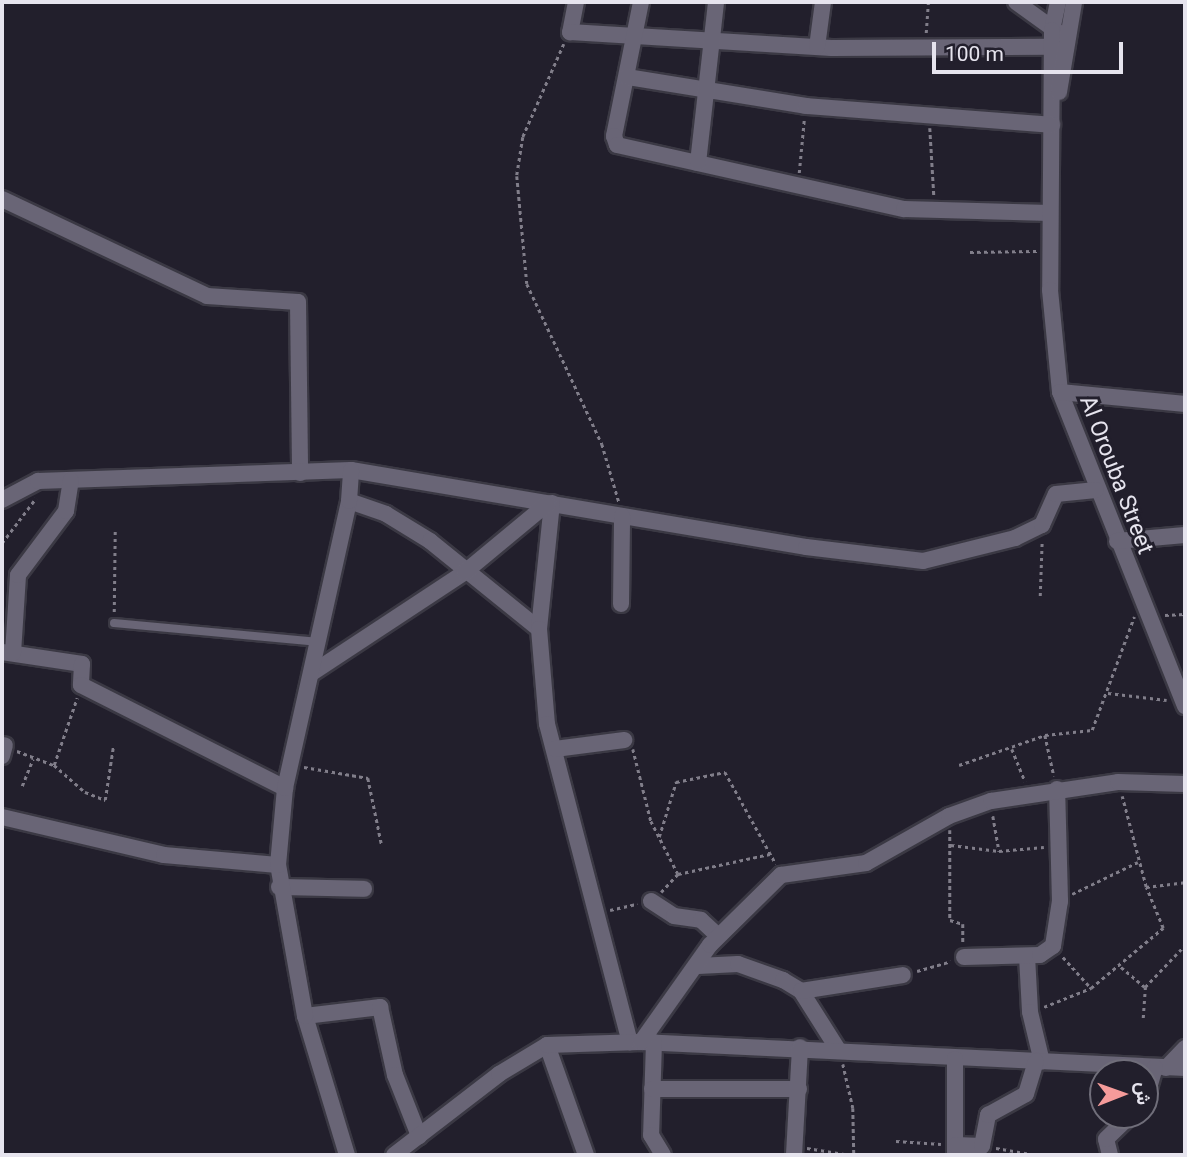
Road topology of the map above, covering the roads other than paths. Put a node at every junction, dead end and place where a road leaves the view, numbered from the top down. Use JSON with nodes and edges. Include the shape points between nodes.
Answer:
{"nodes":[{"id":1,"x":576,"y":2,"type":"edge"},
{"id":2,"x":641,"y":2,"type":"edge"},
{"id":3,"x":716,"y":2,"type":"edge"},
{"id":4,"x":823,"y":2,"type":"edge"},
{"id":5,"x":1016,"y":2,"type":"edge"},
{"id":6,"x":1062,"y":5,"type":"edge"},
{"id":7,"x":1052,"y":30,"type":"junction"},
{"id":8,"x":636,"y":37,"type":"junction"},
{"id":9,"x":1068,"y":37,"type":"junction"},
{"id":10,"x":713,"y":40,"type":"junction"},
{"id":11,"x":817,"y":47,"type":"junction"},
{"id":12,"x":1051,"y":47,"type":"junction"},
{"id":13,"x":627,"y":77,"type":"junction"},
{"id":14,"x":708,"y":93,"type":"junction"},
{"id":15,"x":1052,"y":125,"type":"junction"},
{"id":16,"x":698,"y":163,"type":"junction"},
{"id":17,"x":2,"y":199,"type":"edge"},
{"id":18,"x":1050,"y":214,"type":"junction"},
{"id":19,"x":1060,"y":393,"type":"junction"},
{"id":20,"x":1185,"y":404,"type":"edge"},
{"id":21,"x":351,"y":470,"type":"junction"},
{"id":22,"x":300,"y":473,"type":"junction"},
{"id":23,"x":71,"y":480,"type":"junction"},
{"id":24,"x":1096,"y":490,"type":"junction"},
{"id":25,"x":2,"y":500,"type":"edge"},
{"id":26,"x":349,"y":501,"type":"junction"},
{"id":27,"x":550,"y":503,"type":"junction"},
{"id":28,"x":622,"y":516,"type":"junction"},
{"id":29,"x":1185,"y":535,"type":"edge"},
{"id":30,"x":1117,"y":541,"type":"junction"},
{"id":31,"x":465,"y":572,"type":"junction"},
{"id":32,"x":621,"y":604,"type":"dead end"},
{"id":33,"x":114,"y":623,"type":"road end"},
{"id":34,"x":539,"y":629,"type":"junction"},
{"id":35,"x":319,"y":642,"type":"junction"},
{"id":36,"x":7,"y":652,"type":"edge"},
{"id":37,"x":312,"y":673,"type":"junction"},
{"id":38,"x":1184,"y":704,"type":"edge"},
{"id":39,"x":624,"y":740,"type":"road end"},
{"id":40,"x":555,"y":749,"type":"junction"},
{"id":41,"x":1185,"y":784,"type":"edge"},
{"id":42,"x":285,"y":788,"type":"junction"},
{"id":43,"x":1057,"y":789,"type":"junction"},
{"id":44,"x":2,"y":817,"type":"edge"},
{"id":45,"x":278,"y":865,"type":"junction"},
{"id":46,"x":279,"y":887,"type":"junction"},
{"id":47,"x":364,"y":889,"type":"dead end"},
{"id":48,"x":651,"y":901,"type":"dead end"},
{"id":49,"x":718,"y":936,"type":"junction"},
{"id":50,"x":1027,"y":956,"type":"junction"},
{"id":51,"x":964,"y":957,"type":"road end"},
{"id":52,"x":698,"y":966,"type":"junction"},
{"id":53,"x":903,"y":975,"type":"road end"},
{"id":54,"x":801,"y":991,"type":"junction"},
{"id":55,"x":305,"y":1016,"type":"junction"},
{"id":56,"x":641,"y":1042,"type":"junction"},
{"id":57,"x":547,"y":1045,"type":"junction"},
{"id":58,"x":800,"y":1047,"type":"junction"},
{"id":59,"x":1185,"y":1048,"type":"edge"},
{"id":60,"x":839,"y":1051,"type":"junction"},
{"id":61,"x":954,"y":1059,"type":"junction"},
{"id":62,"x":1039,"y":1062,"type":"junction"},
{"id":63,"x":1160,"y":1068,"type":"junction"},
{"id":64,"x":1185,"y":1068,"type":"edge"},
{"id":65,"x":652,"y":1089,"type":"junction"},
{"id":66,"x":799,"y":1089,"type":"junction"},
{"id":67,"x":1116,"y":1129,"type":"edge"},
{"id":68,"x":419,"y":1136,"type":"junction"},
{"id":69,"x":956,"y":1150,"type":"edge"},
{"id":70,"x":795,"y":1151,"type":"edge"},
{"id":71,"x":347,"y":1155,"type":"edge"},
{"id":72,"x":394,"y":1155,"type":"edge"},
{"id":73,"x":586,"y":1155,"type":"edge"},
{"id":74,"x":663,"y":1155,"type":"edge"},
{"id":75,"x":1110,"y":1155,"type":"edge"}],
"edges":[{"from":1,"to":8,"type":"street","via":[[570,32]]},
{"from":2,"to":8,"type":"street"},
{"from":3,"to":10,"type":"street"},
{"from":4,"to":11,"type":"street"},
{"from":5,"to":7,"type":"street"},
{"from":6,"to":7,"type":"street","name":"Al Orouba Street"},
{"from":6,"to":9,"type":"street","name":"Al Orouba Street"},
{"from":7,"to":9,"type":"street"},
{"from":7,"to":12,"type":"street","name":"Al Orouba Street"},
{"from":8,"to":10,"type":"street"},
{"from":8,"to":13,"type":"street"},
{"from":9,"to":15,"type":"street","name":"Al Orouba Street"},
{"from":10,"to":11,"type":"street"},
{"from":10,"to":14,"type":"street"},
{"from":11,"to":12,"type":"street","via":[[926,51]]},
{"from":12,"to":15,"type":"street","name":"Al Orouba Street"},
{"from":13,"to":14,"type":"street"},
{"from":13,"to":16,"type":"street","via":[[615,143]]},
{"from":14,"to":15,"type":"street","via":[[806,106]]},
{"from":14,"to":16,"type":"street"},
{"from":15,"to":18,"type":"street","name":"Al Orouba Street"},
{"from":16,"to":18,"type":"street","via":[[936,212]]},
{"from":17,"to":22,"type":"street","via":[[207,296],[299,302]]},
{"from":18,"to":19,"type":"street","name":"Al Orouba Street"},
{"from":19,"to":20,"type":"street"},
{"from":19,"to":24,"type":"street","name":"Al Orouba Street"},
{"from":21,"to":22,"type":"street"},
{"from":21,"to":26,"type":"street"},
{"from":21,"to":27,"type":"street"},
{"from":22,"to":23,"type":"street"},
{"from":23,"to":25,"type":"street","via":[[38,481]]},
{"from":23,"to":36,"type":"street","via":[[66,511],[18,575]]},
{"from":24,"to":28,"type":"street","via":[[1056,495],[1042,526],[923,561]]},
{"from":24,"to":30,"type":"street","name":"Al Orouba Street"},
{"from":26,"to":31,"type":"street","via":[[399,521]]},
{"from":26,"to":35,"type":"street"},
{"from":27,"to":28,"type":"street"},
{"from":27,"to":31,"type":"street"},
{"from":27,"to":34,"type":"street"},
{"from":28,"to":32,"type":"street"},
{"from":29,"to":30,"type":"street"},
{"from":30,"to":38,"type":"street","name":"Al Orouba Street"},
{"from":31,"to":34,"type":"street"},
{"from":31,"to":37,"type":"street"},
{"from":33,"to":35,"type":"lane"},
{"from":34,"to":40,"type":"street"},
{"from":35,"to":37,"type":"street"},
{"from":36,"to":42,"type":"street","via":[[82,664],[81,685]]},
{"from":37,"to":42,"type":"street"},
{"from":39,"to":40,"type":"street"},
{"from":40,"to":56,"type":"street"},
{"from":41,"to":43,"type":"street","via":[[1118,782]]},
{"from":42,"to":45,"type":"street"},
{"from":43,"to":49,"type":"street","via":[[991,801],[949,816],[866,863],[781,875]]},
{"from":43,"to":50,"type":"street","via":[[1060,901],[1053,946]]},
{"from":44,"to":45,"type":"street","via":[[164,855]]},
{"from":45,"to":46,"type":"street"},
{"from":46,"to":47,"type":"street"},
{"from":46,"to":55,"type":"street"},
{"from":48,"to":49,"type":"street","via":[[674,916],[701,920]]},
{"from":49,"to":52,"type":"street"},
{"from":50,"to":51,"type":"street"},
{"from":50,"to":62,"type":"street"},
{"from":52,"to":54,"type":"street","via":[[750,966]]},
{"from":52,"to":56,"type":"street"},
{"from":53,"to":54,"type":"street"},
{"from":54,"to":60,"type":"street"},
{"from":55,"to":68,"type":"street","via":[[380,1007],[395,1075]]},
{"from":55,"to":71,"type":"street"},
{"from":56,"to":57,"type":"street"},
{"from":56,"to":58,"type":"street"},
{"from":56,"to":65,"type":"street"},
{"from":57,"to":68,"type":"street"},
{"from":57,"to":73,"type":"street"},
{"from":58,"to":60,"type":"street"},
{"from":58,"to":66,"type":"street"},
{"from":59,"to":63,"type":"street"},
{"from":60,"to":61,"type":"street"},
{"from":61,"to":62,"type":"street"},
{"from":61,"to":69,"type":"street"},
{"from":62,"to":63,"type":"street"},
{"from":62,"to":69,"type":"street","via":[[1026,1094],[988,1115],[982,1146]]},
{"from":63,"to":64,"type":"street"},
{"from":65,"to":66,"type":"street"},
{"from":65,"to":74,"type":"street","via":[[651,1135]]},
{"from":66,"to":70,"type":"street"},
{"from":67,"to":75,"type":"street","via":[[1106,1139]]},
{"from":68,"to":72,"type":"street"}]}
